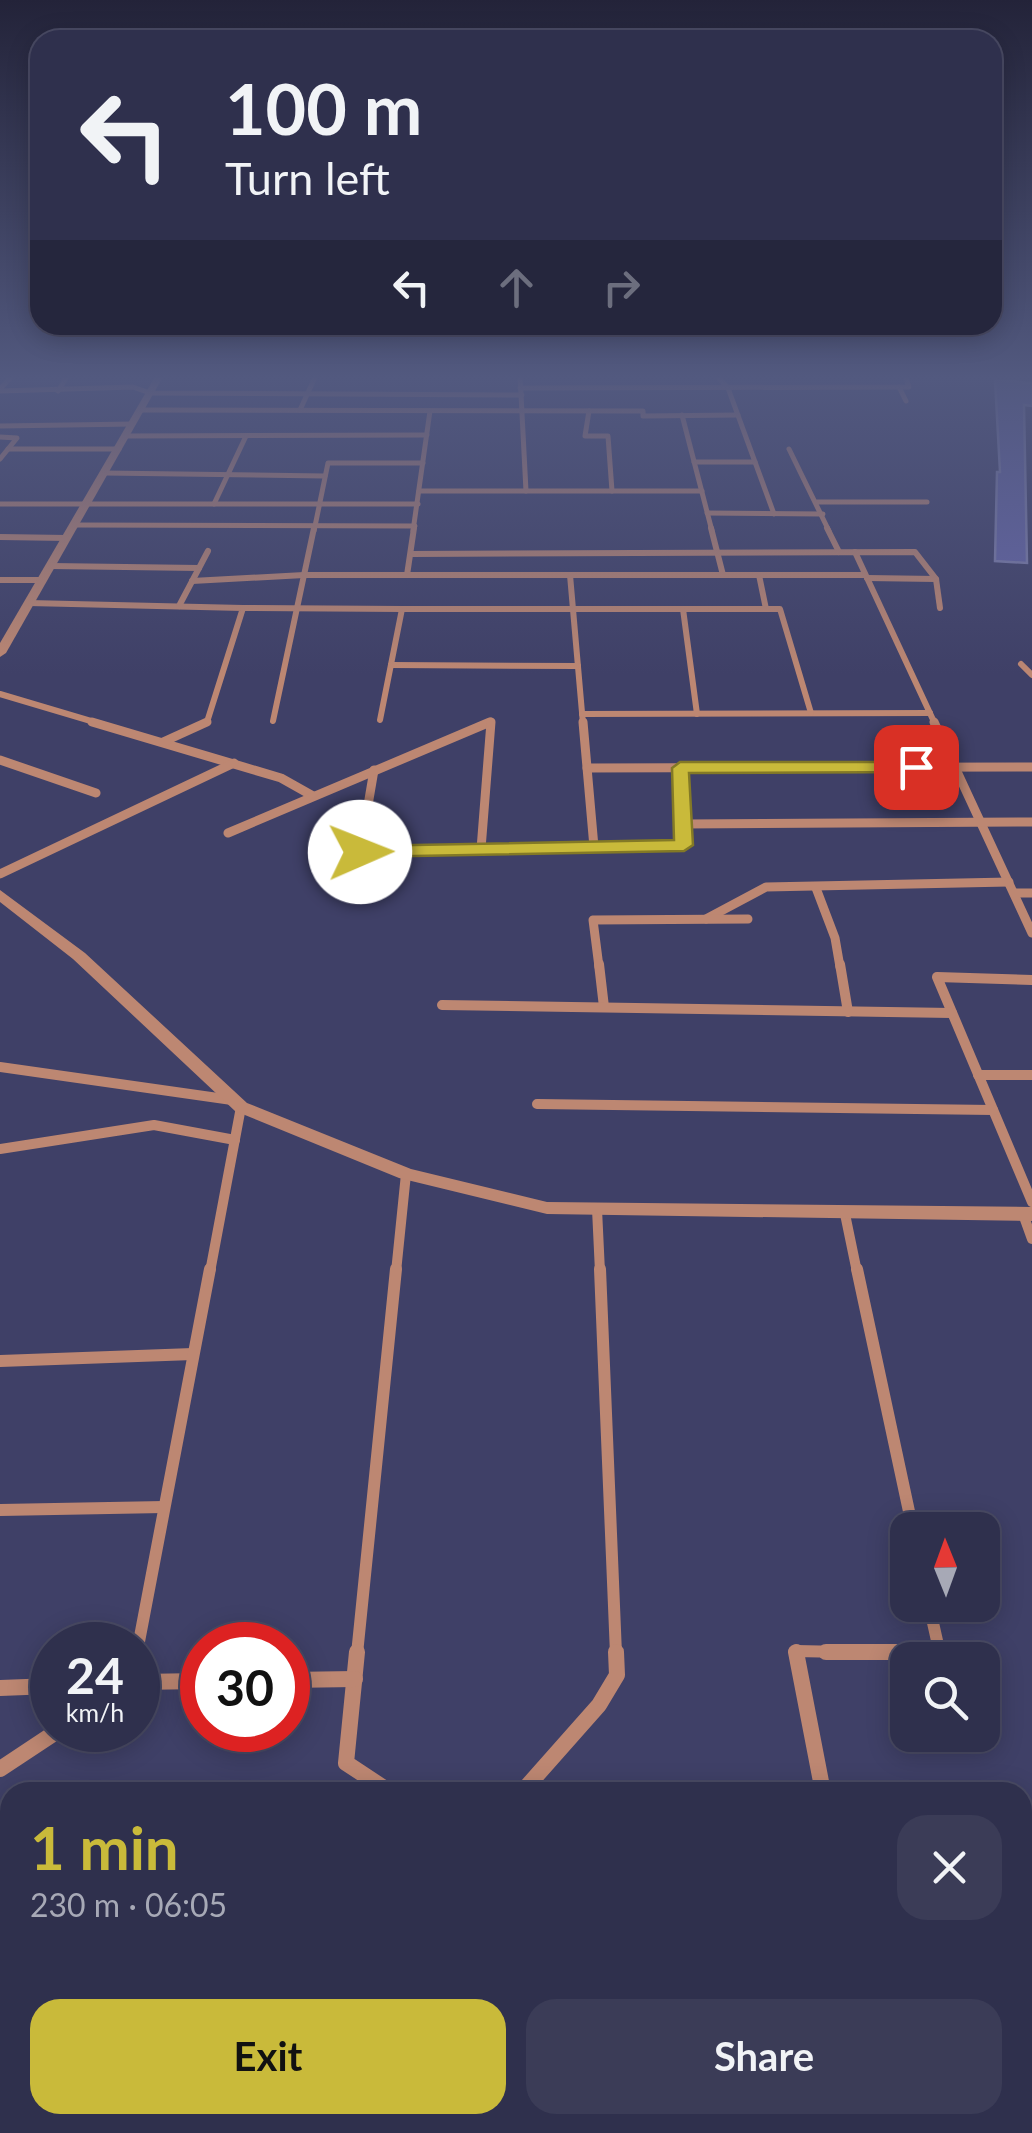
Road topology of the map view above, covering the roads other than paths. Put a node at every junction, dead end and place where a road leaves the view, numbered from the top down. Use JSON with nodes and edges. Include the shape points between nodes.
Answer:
{"nodes":[{"id":1,"x":228,"y":474,"type":"edge"},
{"id":2,"x":104,"y":475,"type":"edge"},
{"id":3,"x":254,"y":475,"type":"edge"},
{"id":4,"x":422,"y":475,"type":"edge"},
{"id":5,"x":525,"y":475,"type":"edge"},
{"id":6,"x":611,"y":475,"type":"edge"},
{"id":7,"x":697,"y":475,"type":"edge"},
{"id":8,"x":760,"y":475,"type":"edge"},
{"id":9,"x":803,"y":475,"type":"edge"},
{"id":10,"x":325,"y":476,"type":"joint"},
{"id":11,"x":420,"y":490,"type":"junction"},
{"id":12,"x":526,"y":490,"type":"junction"},
{"id":13,"x":612,"y":491,"type":"junction"},
{"id":14,"x":702,"y":491,"type":"junction"},
{"id":15,"x":817,"y":502,"type":"junction"},
{"id":16,"x":927,"y":502,"type":"dead end"},
{"id":17,"x":0,"y":504,"type":"edge"},
{"id":18,"x":87,"y":504,"type":"junction"},
{"id":19,"x":214,"y":504,"type":"junction"},
{"id":20,"x":319,"y":504,"type":"junction"},
{"id":21,"x":418,"y":504,"type":"junction"},
{"id":22,"x":708,"y":513,"type":"junction"},
{"id":23,"x":774,"y":514,"type":"junction"},
{"id":24,"x":823,"y":514,"type":"junction"},
{"id":25,"x":75,"y":524,"type":"junction"},
{"id":26,"x":315,"y":526,"type":"junction"},
{"id":27,"x":414,"y":526,"type":"junction"},
{"id":28,"x":0,"y":537,"type":"edge"},
{"id":29,"x":67,"y":538,"type":"junction"},
{"id":30,"x":208,"y":551,"type":"dead end"},
{"id":31,"x":717,"y":552,"type":"junction"},
{"id":32,"x":839,"y":552,"type":"junction"},
{"id":33,"x":855,"y":552,"type":"junction"},
{"id":34,"x":411,"y":554,"type":"junction"},
{"id":35,"x":51,"y":566,"type":"junction"},
{"id":36,"x":199,"y":568,"type":"junction"},
{"id":37,"x":408,"y":575,"type":"junction"},
{"id":38,"x":570,"y":575,"type":"junction"},
{"id":39,"x":723,"y":575,"type":"junction"},
{"id":40,"x":759,"y":575,"type":"junction"},
{"id":41,"x":304,"y":576,"type":"junction"},
{"id":42,"x":866,"y":576,"type":"junction"},
{"id":43,"x":936,"y":579,"type":"junction"},
{"id":44,"x":0,"y":580,"type":"edge"},
{"id":45,"x":43,"y":580,"type":"junction"},
{"id":46,"x":192,"y":581,"type":"junction"},
{"id":47,"x":30,"y":603,"type":"junction"},
{"id":48,"x":179,"y":606,"type":"junction"},
{"id":49,"x":572,"y":606,"type":"junction"},
{"id":50,"x":243,"y":608,"type":"junction"},
{"id":51,"x":297,"y":608,"type":"junction"},
{"id":52,"x":940,"y":608,"type":"dead end"},
{"id":53,"x":684,"y":609,"type":"junction"},
{"id":54,"x":766,"y":609,"type":"junction"},
{"id":55,"x":402,"y":610,"type":"junction"},
{"id":56,"x":0,"y":653,"type":"edge"},
{"id":57,"x":1021,"y":664,"type":"dead end"},
{"id":58,"x":391,"y":665,"type":"junction"},
{"id":59,"x":578,"y":666,"type":"junction"},
{"id":60,"x":1032,"y":675,"type":"edge"},
{"id":61,"x":0,"y":694,"type":"edge"},
{"id":62,"x":582,"y":714,"type":"junction"},
{"id":63,"x":696,"y":714,"type":"junction"},
{"id":64,"x":811,"y":714,"type":"junction"},
{"id":65,"x":930,"y":714,"type":"junction"},
{"id":66,"x":380,"y":720,"type":"dead end"},
{"id":67,"x":273,"y":721,"type":"dead end"},
{"id":68,"x":163,"y":742,"type":"junction"},
{"id":69,"x":0,"y":760,"type":"edge"},
{"id":70,"x":234,"y":763,"type":"junction"},
{"id":71,"x":955,"y":767,"type":"junction"},
{"id":72,"x":1032,"y":767,"type":"edge"},
{"id":73,"x":587,"y":768,"type":"junction"},
{"id":74,"x":680,"y":768,"type":"junction"},
{"id":75,"x":374,"y":770,"type":"junction"},
{"id":76,"x":96,"y":794,"type":"dead end"},
{"id":77,"x":313,"y":796,"type":"junction"},
{"id":78,"x":980,"y":822,"type":"junction"},
{"id":79,"x":1032,"y":822,"type":"edge"},
{"id":80,"x":683,"y":824,"type":"junction"},
{"id":81,"x":228,"y":833,"type":"dead end"},
{"id":82,"x":594,"y":847,"type":"junction"},
{"id":83,"x":481,"y":849,"type":"junction"},
{"id":84,"x":0,"y":874,"type":"edge"},
{"id":85,"x":1008,"y":882,"type":"junction"},
{"id":86,"x":816,"y":888,"type":"junction"},
{"id":87,"x":1014,"y":893,"type":"junction"},
{"id":88,"x":1032,"y":894,"type":"edge"},
{"id":89,"x":0,"y":895,"type":"edge"},
{"id":90,"x":706,"y":919,"type":"junction"},
{"id":91,"x":748,"y":919,"type":"dead end"},
{"id":92,"x":1032,"y":934,"type":"edge"},
{"id":93,"x":1032,"y":980,"type":"edge"},
{"id":94,"x":442,"y":1005,"type":"dead end"},
{"id":95,"x":604,"y":1007,"type":"junction"},
{"id":96,"x":848,"y":1012,"type":"junction"},
{"id":97,"x":952,"y":1013,"type":"junction"},
{"id":98,"x":0,"y":1068,"type":"edge"},
{"id":99,"x":978,"y":1075,"type":"junction"},
{"id":100,"x":1032,"y":1075,"type":"edge"},
{"id":101,"x":238,"y":1104,"type":"junction"},
{"id":102,"x":537,"y":1104,"type":"dead end"},
{"id":103,"x":993,"y":1110,"type":"junction"},
{"id":104,"x":234,"y":1140,"type":"junction"},
{"id":105,"x":0,"y":1148,"type":"edge"},
{"id":106,"x":406,"y":1174,"type":"junction"},
{"id":107,"x":597,"y":1209,"type":"junction"},
{"id":108,"x":1029,"y":1210,"type":"edge"},
{"id":109,"x":845,"y":1214,"type":"junction"},
{"id":110,"x":1032,"y":1240,"type":"edge"},
{"id":111,"x":193,"y":1354,"type":"junction"},
{"id":112,"x":0,"y":1361,"type":"edge"},
{"id":113,"x":164,"y":1507,"type":"junction"},
{"id":114,"x":0,"y":1510,"type":"edge"},
{"id":115,"x":909,"y":1512,"type":"edge"},
{"id":116,"x":143,"y":1622,"type":"edge"},
{"id":117,"x":933,"y":1622,"type":"edge"},
{"id":118,"x":355,"y":1679,"type":"junction"},
{"id":119,"x":310,"y":1680,"type":"edge"},
{"id":120,"x":30,"y":1687,"type":"edge"},
{"id":121,"x":0,"y":1688,"type":"edge"},
{"id":122,"x":30,"y":1749,"type":"edge"},
{"id":123,"x":0,"y":1769,"type":"edge"},
{"id":124,"x":374,"y":1782,"type":"edge"},
{"id":125,"x":531,"y":1782,"type":"edge"},
{"id":126,"x":821,"y":1782,"type":"edge"}],
"edges":[{"from":1,"to":19,"type":"street"},
{"from":2,"to":18,"type":"street"},
{"from":3,"to":10,"type":"street"},
{"from":4,"to":11,"type":"street"},
{"from":5,"to":12,"type":"street"},
{"from":6,"to":13,"type":"street"},
{"from":7,"to":14,"type":"street"},
{"from":8,"to":23,"type":"street"},
{"from":9,"to":15,"type":"street"},
{"from":10,"to":20,"type":"street"},
{"from":11,"to":12,"type":"street"},
{"from":11,"to":21,"type":"street"},
{"from":12,"to":13,"type":"street"},
{"from":13,"to":14,"type":"street"},
{"from":14,"to":22,"type":"street"},
{"from":15,"to":16,"type":"street"},
{"from":15,"to":24,"type":"street"},
{"from":17,"to":18,"type":"street"},
{"from":18,"to":19,"type":"street"},
{"from":18,"to":25,"type":"street"},
{"from":19,"to":20,"type":"street"},
{"from":20,"to":21,"type":"street"},
{"from":20,"to":26,"type":"street"},
{"from":21,"to":27,"type":"street"},
{"from":22,"to":23,"type":"street"},
{"from":22,"to":31,"type":"street"},
{"from":23,"to":24,"type":"street"},
{"from":24,"to":32,"type":"street"},
{"from":25,"to":26,"type":"street"},
{"from":25,"to":29,"type":"street"},
{"from":26,"to":27,"type":"street"},
{"from":26,"to":41,"type":"street"},
{"from":27,"to":34,"type":"street"},
{"from":28,"to":29,"type":"street"},
{"from":29,"to":35,"type":"street"},
{"from":30,"to":36,"type":"street"},
{"from":31,"to":32,"type":"street"},
{"from":31,"to":34,"type":"street"},
{"from":31,"to":39,"type":"street"},
{"from":32,"to":33,"type":"street"},
{"from":33,"to":42,"type":"street"},
{"from":33,"to":43,"type":"street","via":[[915,552]]},
{"from":34,"to":37,"type":"street"},
{"from":35,"to":36,"type":"street"},
{"from":35,"to":45,"type":"street"},
{"from":36,"to":46,"type":"street"},
{"from":37,"to":38,"type":"street"},
{"from":37,"to":41,"type":"street"},
{"from":38,"to":39,"type":"street"},
{"from":38,"to":49,"type":"street"},
{"from":39,"to":40,"type":"street"},
{"from":40,"to":42,"type":"street"},
{"from":40,"to":54,"type":"street"},
{"from":41,"to":46,"type":"street"},
{"from":41,"to":51,"type":"street"},
{"from":42,"to":43,"type":"street"},
{"from":42,"to":65,"type":"street"},
{"from":43,"to":52,"type":"street"},
{"from":44,"to":45,"type":"street"},
{"from":45,"to":47,"type":"street"},
{"from":46,"to":48,"type":"street"},
{"from":47,"to":48,"type":"street"},
{"from":47,"to":56,"type":"street"},
{"from":48,"to":50,"type":"street"},
{"from":49,"to":53,"type":"street"},
{"from":49,"to":55,"type":"street"},
{"from":49,"to":59,"type":"street"},
{"from":50,"to":51,"type":"street"},
{"from":50,"to":68,"type":"street","via":[[207,722]]},
{"from":51,"to":55,"type":"street"},
{"from":51,"to":67,"type":"street"},
{"from":53,"to":54,"type":"street"},
{"from":53,"to":63,"type":"street"},
{"from":54,"to":64,"type":"street","via":[[780,609]]},
{"from":55,"to":58,"type":"street"},
{"from":57,"to":60,"type":"street"},
{"from":58,"to":59,"type":"street"},
{"from":58,"to":66,"type":"street"},
{"from":59,"to":62,"type":"street"},
{"from":61,"to":68,"type":"street"},
{"from":62,"to":63,"type":"street"},
{"from":62,"to":73,"type":"street"},
{"from":63,"to":64,"type":"street"},
{"from":64,"to":65,"type":"street"},
{"from":65,"to":71,"type":"street"},
{"from":68,"to":70,"type":"street"},
{"from":69,"to":76,"type":"street"},
{"from":70,"to":77,"type":"street"},
{"from":70,"to":84,"type":"street"},
{"from":71,"to":72,"type":"street"},
{"from":71,"to":74,"type":"street"},
{"from":71,"to":78,"type":"street"},
{"from":73,"to":74,"type":"street"},
{"from":73,"to":82,"type":"street"},
{"from":74,"to":80,"type":"street"},
{"from":75,"to":77,"type":"street"},
{"from":75,"to":83,"type":"street","via":[[360,852]]},
{"from":75,"to":83,"type":"street","via":[[491,721]]},
{"from":77,"to":81,"type":"street"},
{"from":78,"to":79,"type":"street"},
{"from":78,"to":80,"type":"street"},
{"from":78,"to":85,"type":"street"},
{"from":80,"to":82,"type":"street","via":[[684,845]]},
{"from":82,"to":83,"type":"street"},
{"from":85,"to":86,"type":"street"},
{"from":85,"to":87,"type":"street"},
{"from":86,"to":90,"type":"street","via":[[766,887]]},
{"from":86,"to":96,"type":"street","via":[[835,938]]},
{"from":87,"to":88,"type":"street"},
{"from":87,"to":92,"type":"street"},
{"from":89,"to":101,"type":"street","via":[[79,956]]},
{"from":90,"to":91,"type":"street"},
{"from":90,"to":95,"type":"street","via":[[593,920]]},
{"from":93,"to":97,"type":"street","via":[[937,978]]},
{"from":94,"to":95,"type":"street"},
{"from":95,"to":96,"type":"street"},
{"from":96,"to":97,"type":"street"},
{"from":97,"to":99,"type":"street"},
{"from":98,"to":101,"type":"street"},
{"from":99,"to":100,"type":"street"},
{"from":99,"to":103,"type":"street"},
{"from":101,"to":104,"type":"street"},
{"from":101,"to":106,"type":"street"},
{"from":102,"to":103,"type":"street"},
{"from":103,"to":108,"type":"street"},
{"from":104,"to":105,"type":"street","via":[[154,1125]]},
{"from":104,"to":111,"type":"street"},
{"from":106,"to":107,"type":"street","via":[[547,1208]]},
{"from":106,"to":118,"type":"street"},
{"from":107,"to":109,"type":"street"},
{"from":107,"to":125,"type":"street","via":[[618,1675]]},
{"from":108,"to":109,"type":"street"},
{"from":108,"to":110,"type":"street"},
{"from":109,"to":115,"type":"street"},
{"from":111,"to":112,"type":"street"},
{"from":111,"to":113,"type":"street"},
{"from":113,"to":114,"type":"street"},
{"from":113,"to":116,"type":"street"},
{"from":117,"to":126,"type":"street","via":[[940,1654],[796,1652]]},
{"from":118,"to":119,"type":"street"},
{"from":118,"to":124,"type":"street","via":[[346,1764]]},
{"from":120,"to":121,"type":"street"},
{"from":122,"to":123,"type":"street"}]}
